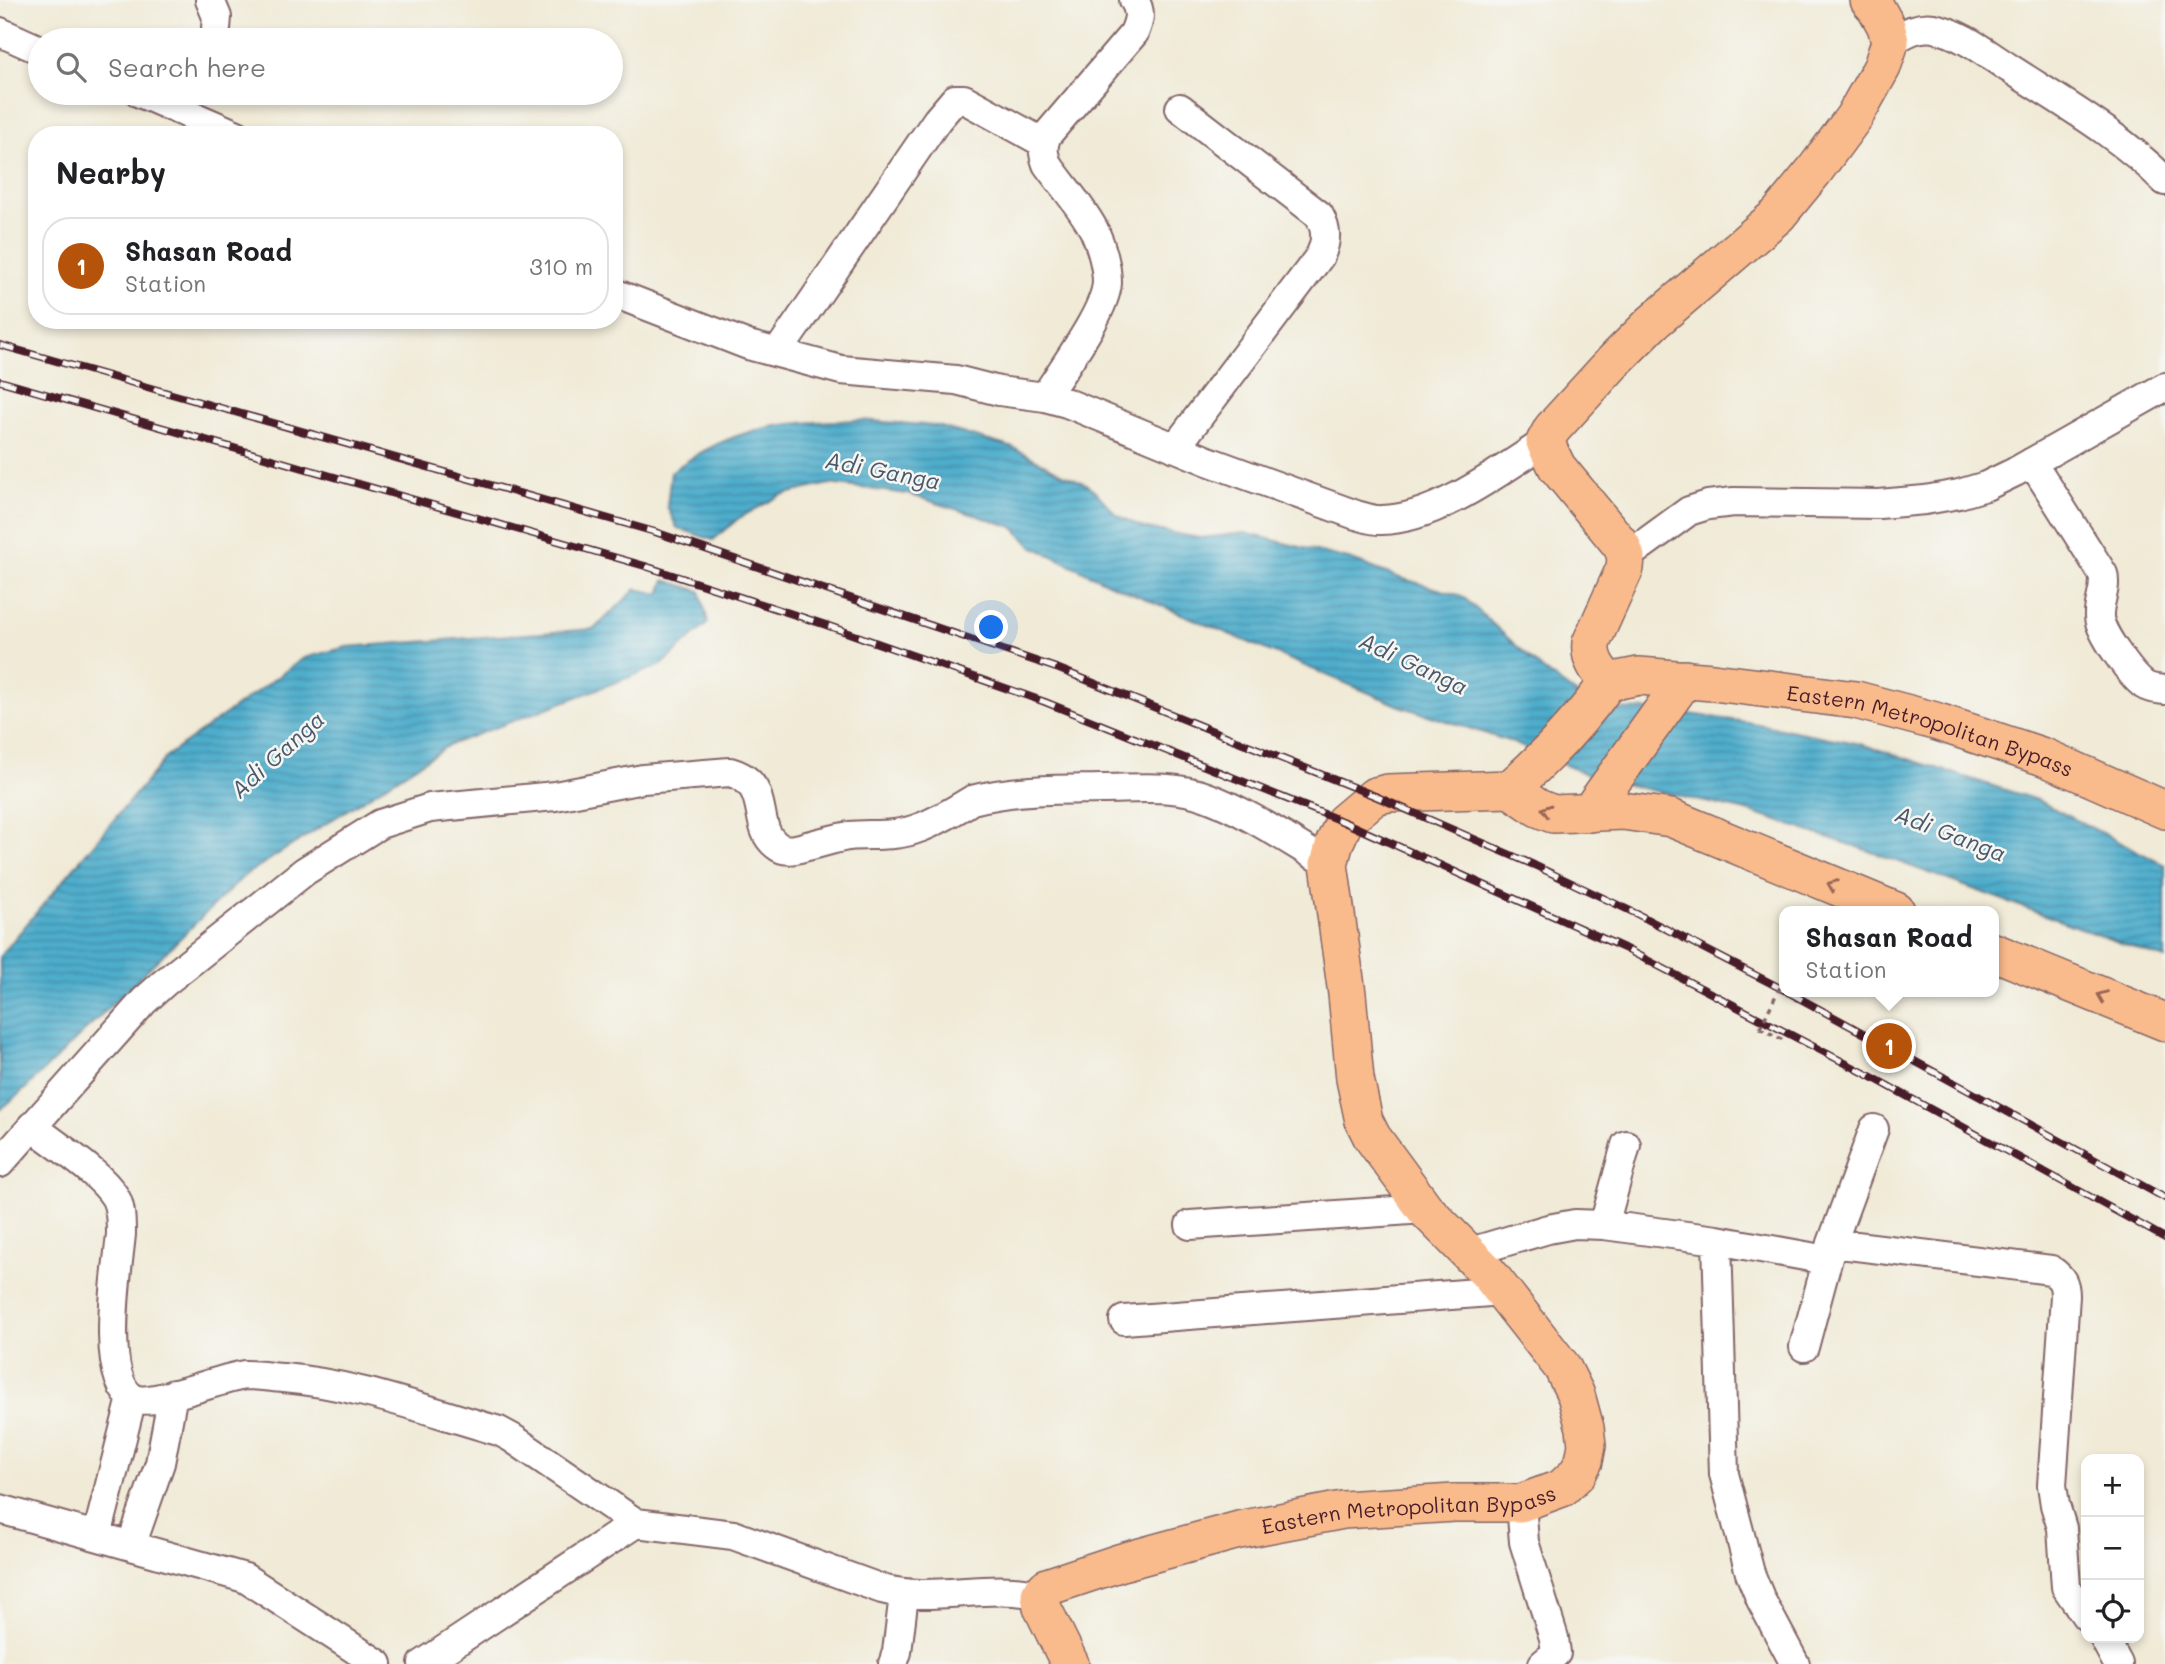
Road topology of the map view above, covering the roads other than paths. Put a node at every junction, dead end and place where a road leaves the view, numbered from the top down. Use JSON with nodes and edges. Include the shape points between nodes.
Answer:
{"nodes":[{"id":1,"x":210,"y":0,"type":"edge"},
{"id":2,"x":1869,"y":0,"type":"edge"},
{"id":3,"x":1141,"y":3,"type":"edge"},
{"id":4,"x":216,"y":28,"type":"edge"},
{"id":5,"x":0,"y":32,"type":"edge"},
{"id":6,"x":1890,"y":42,"type":"junction"},
{"id":7,"x":28,"y":45,"type":"edge"},
{"id":8,"x":194,"y":105,"type":"edge"},
{"id":9,"x":1180,"y":108,"type":"dead end"},
{"id":10,"x":224,"y":126,"type":"edge"},
{"id":11,"x":1044,"y":143,"type":"junction"},
{"id":12,"x":2165,"y":181,"type":"edge"},
{"id":13,"x":623,"y":296,"type":"edge"},
{"id":14,"x":778,"y":352,"type":"junction"},
{"id":15,"x":2165,"y":387,"type":"edge"},
{"id":16,"x":1045,"y":397,"type":"junction"},
{"id":17,"x":1545,"y":442,"type":"junction"},
{"id":18,"x":1175,"y":448,"type":"junction"},
{"id":19,"x":2032,"y":462,"type":"junction"},
{"id":20,"x":1626,"y":557,"type":"junction"},
{"id":21,"x":1685,"y":680,"type":"junction"},
{"id":22,"x":1603,"y":690,"type":"junction"},
{"id":23,"x":2165,"y":690,"type":"edge"},
{"id":24,"x":1510,"y":789,"type":"junction"},
{"id":25,"x":1595,"y":805,"type":"junction"},
{"id":26,"x":2165,"y":810,"type":"edge"},
{"id":27,"x":1329,"y":863,"type":"junction"},
{"id":28,"x":1884,"y":906,"type":"edge"},
{"id":29,"x":1999,"y":954,"type":"edge"},
{"id":30,"x":2165,"y":1023,"type":"edge"},
{"id":31,"x":32,"y":1126,"type":"junction"},
{"id":32,"x":1874,"y":1129,"type":"dead end"},
{"id":33,"x":1626,"y":1145,"type":"dead end"},
{"id":34,"x":0,"y":1163,"type":"edge"},
{"id":35,"x":1425,"y":1209,"type":"junction"},
{"id":36,"x":1190,"y":1225,"type":"dead end"},
{"id":37,"x":1604,"y":1225,"type":"junction"},
{"id":38,"x":1717,"y":1240,"type":"junction"},
{"id":39,"x":1830,"y":1252,"type":"junction"},
{"id":40,"x":1467,"y":1253,"type":"junction"},
{"id":41,"x":1503,"y":1291,"type":"junction"},
{"id":42,"x":1124,"y":1320,"type":"dead end"},
{"id":43,"x":1804,"y":1347,"type":"dead end"},
{"id":44,"x":173,"y":1394,"type":"junction"},
{"id":45,"x":132,"y":1398,"type":"junction"},
{"id":46,"x":1521,"y":1503,"type":"junction"},
{"id":47,"x":0,"y":1508,"type":"edge"},
{"id":48,"x":636,"y":1523,"type":"junction"},
{"id":49,"x":97,"y":1536,"type":"junction"},
{"id":50,"x":131,"y":1546,"type":"junction"},
{"id":51,"x":904,"y":1595,"type":"junction"},
{"id":52,"x":1040,"y":1595,"type":"junction"},
{"id":53,"x":2081,"y":1609,"type":"edge"},
{"id":54,"x":2107,"y":1643,"type":"edge"},
{"id":55,"x":378,"y":1664,"type":"edge"},
{"id":56,"x":423,"y":1664,"type":"edge"},
{"id":57,"x":893,"y":1664,"type":"edge"},
{"id":58,"x":1070,"y":1664,"type":"edge"},
{"id":59,"x":1543,"y":1664,"type":"edge"},
{"id":60,"x":1795,"y":1664,"type":"edge"},
{"id":61,"x":2118,"y":1664,"type":"edge"}],
"edges":[{"from":1,"to":4,"type":"street"},
{"from":2,"to":6,"type":"main road","via":[[1886,26]]},
{"from":3,"to":11,"type":"street","via":[[1134,33]]},
{"from":5,"to":7,"type":"street"},
{"from":6,"to":12,"type":"street","via":[[1914,29],[1945,31],[2092,121]]},
{"from":6,"to":17,"type":"main road","via":[[1882,67],[1854,117],[1778,215],[1652,323]]},
{"from":8,"to":10,"type":"street"},
{"from":9,"to":18,"type":"street","via":[[1319,215],[1326,243]]},
{"from":11,"to":14,"type":"street","via":[[964,99],[955,99]]},
{"from":11,"to":16,"type":"street","via":[[1047,164],[1093,230],[1107,283],[1092,322]]},
{"from":13,"to":14,"type":"street","via":[[748,345]]},
{"from":14,"to":16,"type":"street","via":[[841,370],[956,380]]},
{"from":15,"to":19,"type":"street"},
{"from":16,"to":18,"type":"street"},
{"from":17,"to":18,"type":"street","via":[[1444,502],[1380,521]]},
{"from":17,"to":20,"type":"main road","via":[[1557,467],[1622,546]]},
{"from":19,"to":20,"type":"street","via":[[1986,485],[1925,500],[1709,505],[1689,511]]},
{"from":19,"to":23,"type":"street","via":[[2103,574],[2101,629],[2135,677],[2146,687]]},
{"from":20,"to":22,"type":"main road","via":[[1591,643]]},
{"from":21,"to":22,"type":"main road","name":"Eastern Metropolitan Bypass","via":[[1639,676]]},
{"from":21,"to":25,"type":"main road"},
{"from":21,"to":26,"type":"main road","name":"Eastern Metropolitan Bypass","via":[[1856,700],[1935,720],[2044,757]]},
{"from":22,"to":24,"type":"main road"},
{"from":25,"to":24,"type":"main road","one_way":true,"via":[[1553,814]]},
{"from":24,"to":27,"type":"main road","name":"Eastern Metropolitan Bypass","via":[[1375,796],[1344,822]]},
{"from":28,"to":25,"type":"main road","one_way":true,"via":[[1671,818]]},
{"from":27,"to":31,"type":"street","via":[[1231,807],[1193,793],[1153,788],[1028,791],[981,797],[917,829],[849,836],[793,850],[775,845],[768,837],[751,783],[730,772],[430,808],[380,824],[335,850],[164,983]]},
{"from":27,"to":35,"type":"main road","name":"Eastern Metropolitan Bypass","via":[[1364,1121]]},
{"from":30,"to":29,"type":"main road","one_way":true},
{"from":31,"to":34,"type":"street"},
{"from":31,"to":45,"type":"street","via":[[102,1181],[116,1198],[121,1234],[112,1338],[116,1367]]},
{"from":32,"to":39,"type":"street"},
{"from":33,"to":37,"type":"street"},
{"from":35,"to":36,"type":"street"},
{"from":35,"to":40,"type":"main road","name":"Eastern Metropolitan Bypass"},
{"from":37,"to":38,"type":"street"},
{"from":37,"to":40,"type":"street","via":[[1548,1229]]},
{"from":38,"to":39,"type":"street"},
{"from":38,"to":60,"type":"street","via":[[1724,1474],[1750,1573]]},
{"from":39,"to":43,"type":"street"},
{"from":39,"to":53,"type":"street","via":[[2051,1270],[2059,1276],[2065,1297],[2052,1485],[2062,1528],[2066,1587]]},
{"from":40,"to":41,"type":"main road","name":"Eastern Metropolitan Bypass"},
{"from":41,"to":42,"type":"street"},
{"from":41,"to":46,"type":"main road","name":"Eastern Metropolitan Bypass","via":[[1562,1367],[1576,1395],[1587,1445],[1577,1474],[1562,1489]]},
{"from":44,"to":45,"type":"street"},
{"from":44,"to":48,"type":"street","via":[[247,1375],[344,1386],[512,1437]]},
{"from":44,"to":50,"type":"street","via":[[160,1462]]},
{"from":45,"to":49,"type":"street"},
{"from":46,"to":52,"type":"main road","name":"Eastern Metropolitan Bypass","via":[[1388,1506],[1298,1518],[1122,1562],[1047,1587]]},
{"from":46,"to":59,"type":"street","via":[[1524,1542],[1554,1638],[1556,1653]]},
{"from":47,"to":49,"type":"street"},
{"from":48,"to":51,"type":"street","via":[[733,1535]]},
{"from":48,"to":56,"type":"street"},
{"from":49,"to":50,"type":"street"},
{"from":50,"to":55,"type":"street","via":[[245,1578]]},
{"from":51,"to":52,"type":"street","via":[[1013,1591]]},
{"from":51,"to":57,"type":"street"},
{"from":52,"to":58,"type":"main road"},
{"from":54,"to":61,"type":"street"}]}
